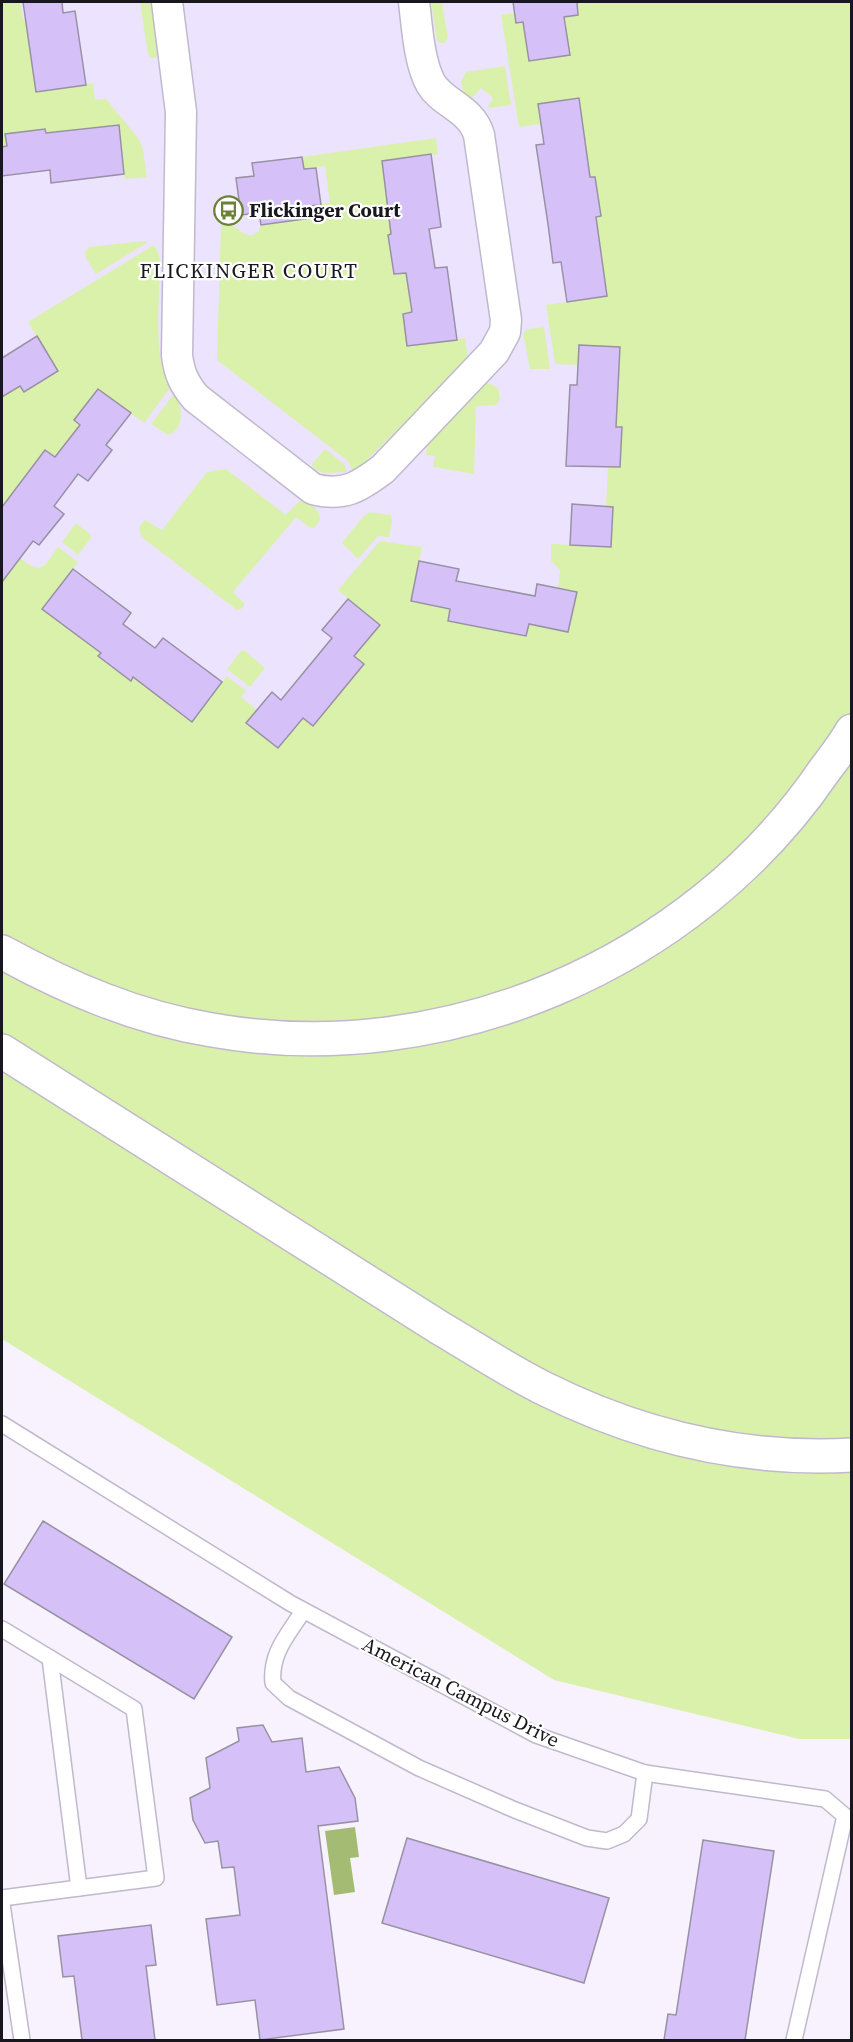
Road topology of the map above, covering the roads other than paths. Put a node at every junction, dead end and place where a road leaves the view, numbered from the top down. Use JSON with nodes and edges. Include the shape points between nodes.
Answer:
{"nodes":[{"id":1,"x":167,"y":2,"type":"edge"},
{"id":2,"x":414,"y":2,"type":"edge"},
{"id":3,"x":852,"y":731,"type":"edge"},
{"id":4,"x":2,"y":952,"type":"edge"},
{"id":5,"x":2,"y":1051,"type":"edge"},
{"id":6,"x":2,"y":1424,"type":"edge"},
{"id":7,"x":852,"y":1455,"type":"edge"},
{"id":8,"x":303,"y":1611,"type":"junction"},
{"id":9,"x":2,"y":1629,"type":"edge"},
{"id":10,"x":50,"y":1658,"type":"junction"},
{"id":11,"x":645,"y":1773,"type":"junction"},
{"id":12,"x":79,"y":1888,"type":"junction"},
{"id":13,"x":2,"y":1898,"type":"edge"},
{"id":14,"x":2,"y":1904,"type":"edge"},
{"id":15,"x":22,"y":2040,"type":"edge"},
{"id":16,"x":795,"y":2040,"type":"edge"}],
"edges":[{"from":1,"to":2,"type":"street","via":[[181,112],[179,371],[183,383],[196,398],[313,489],[329,493],[364,483],[383,469],[494,352],[506,332],[479,135],[470,118],[432,87],[425,70]]},
{"from":3,"to":4,"type":"highway","via":[[784,824],[730,880],[694,909],[594,971],[462,1020],[402,1032],[348,1037],[291,1038],[212,1030],[106,1002]]},
{"from":5,"to":7,"type":"highway","via":[[440,1328],[566,1399],[634,1426],[686,1441],[748,1451]]},
{"from":6,"to":8,"type":"lane","name":"American Campus Drive"},
{"from":8,"to":11,"type":"lane","name":"American Campus Drive","via":[[536,1735]]},
{"from":8,"to":11,"type":"lane","via":[[274,1657],[273,1683],[289,1698],[419,1768],[587,1838],[607,1841],[624,1834],[639,1820]]},
{"from":9,"to":10,"type":"lane"},
{"from":10,"to":12,"type":"lane"},
{"from":10,"to":12,"type":"lane","via":[[134,1709],[156,1878]]},
{"from":11,"to":16,"type":"lane","name":"American Campus Drive","via":[[825,1799],[845,1816]]},
{"from":12,"to":13,"type":"lane"},
{"from":14,"to":15,"type":"lane"}]}
